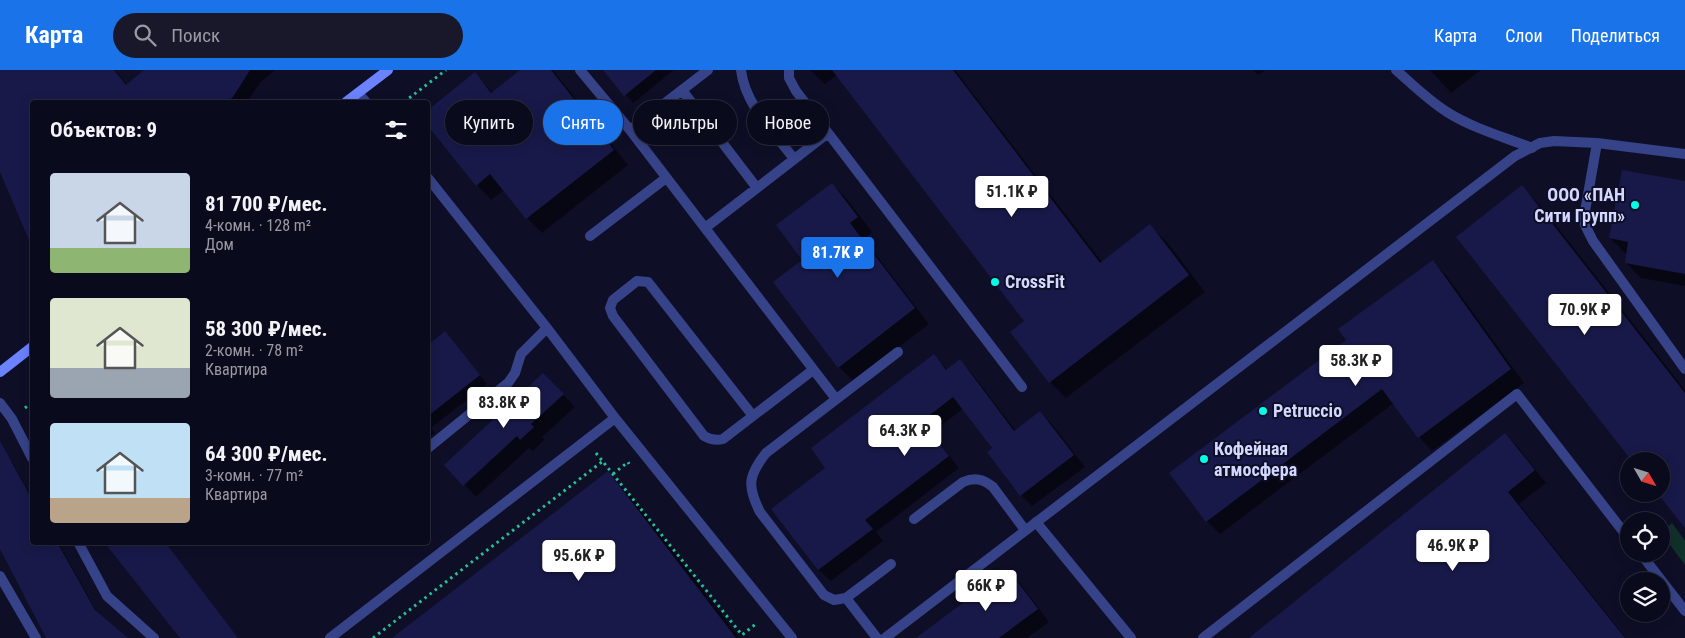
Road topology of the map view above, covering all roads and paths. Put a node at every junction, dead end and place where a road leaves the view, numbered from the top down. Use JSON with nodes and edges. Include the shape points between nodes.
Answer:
{"nodes":[{"id":1,"x":388,"y":70,"type":"edge"},
{"id":2,"x":446,"y":70,"type":"edge"},
{"id":3,"x":580,"y":70,"type":"edge"},
{"id":4,"x":708,"y":70,"type":"edge"},
{"id":5,"x":741,"y":70,"type":"edge"},
{"id":6,"x":789,"y":70,"type":"edge"},
{"id":7,"x":1396,"y":70,"type":"edge"},
{"id":8,"x":682,"y":90,"type":"junction"},
{"id":9,"x":358,"y":93,"type":"junction"},
{"id":10,"x":349,"y":100,"type":"edge"},
{"id":11,"x":364,"y":100,"type":"edge"},
{"id":12,"x":407,"y":100,"type":"edge"},
{"id":13,"x":803,"y":100,"type":"edge"},
{"id":14,"x":630,"y":130,"type":"junction"},
{"id":15,"x":829,"y":134,"type":"edge"},
{"id":16,"x":1598,"y":144,"type":"junction"},
{"id":17,"x":812,"y":145,"type":"edge"},
{"id":18,"x":1532,"y":148,"type":"junction"},
{"id":19,"x":1685,"y":154,"type":"edge"},
{"id":20,"x":794,"y":159,"type":"junction"},
{"id":21,"x":666,"y":178,"type":"junction"},
{"id":22,"x":430,"y":181,"type":"edge"},
{"id":23,"x":757,"y":188,"type":"junction"},
{"id":24,"x":704,"y":228,"type":"junction"},
{"id":25,"x":590,"y":236,"type":"dead end"},
{"id":26,"x":547,"y":328,"type":"junction"},
{"id":27,"x":30,"y":349,"type":"edge"},
{"id":28,"x":898,"y":352,"type":"dead end"},
{"id":29,"x":1684,"y":367,"type":"edge"},
{"id":30,"x":813,"y":370,"type":"junction"},
{"id":31,"x":0,"y":372,"type":"edge"},
{"id":32,"x":1022,"y":387,"type":"dead end"},
{"id":33,"x":836,"y":399,"type":"junction"},
{"id":34,"x":0,"y":403,"type":"edge"},
{"id":35,"x":753,"y":416,"type":"junction"},
{"id":36,"x":615,"y":418,"type":"junction"},
{"id":37,"x":586,"y":440,"type":"junction"},
{"id":38,"x":430,"y":446,"type":"edge"},
{"id":39,"x":30,"y":454,"type":"edge"},
{"id":40,"x":603,"y":461,"type":"junction"},
{"id":41,"x":914,"y":519,"type":"dead end"},
{"id":42,"x":1036,"y":522,"type":"junction"},
{"id":43,"x":1620,"y":526,"type":"edge"},
{"id":44,"x":1025,"y":530,"type":"junction"},
{"id":45,"x":80,"y":545,"type":"edge"},
{"id":46,"x":1647,"y":562,"type":"edge"},
{"id":47,"x":890,"y":564,"type":"dead end"},
{"id":48,"x":0,"y":576,"type":"edge"},
{"id":49,"x":846,"y":598,"type":"junction"},
{"id":50,"x":1685,"y":611,"type":"edge"},
{"id":51,"x":757,"y":623,"type":"dead end"},
{"id":52,"x":36,"y":638,"type":"edge"},
{"id":53,"x":154,"y":638,"type":"edge"},
{"id":54,"x":330,"y":638,"type":"edge"},
{"id":55,"x":373,"y":638,"type":"edge"},
{"id":56,"x":792,"y":638,"type":"edge"},
{"id":57,"x":877,"y":638,"type":"edge"},
{"id":58,"x":885,"y":638,"type":"edge"},
{"id":59,"x":1131,"y":638,"type":"edge"},
{"id":60,"x":1203,"y":638,"type":"edge"}],
"edges":[{"from":1,"to":9,"type":"main road"},
{"from":2,"to":12,"type":"path"},
{"from":3,"to":14,"type":"street"},
{"from":4,"to":8,"type":"street"},
{"from":5,"to":20,"type":"street","via":[[752,104]]},
{"from":6,"to":13,"type":"street","via":[[791,84]]},
{"from":7,"to":18,"type":"street","via":[[1447,112]]},
{"from":8,"to":14,"type":"street"},
{"from":8,"to":23,"type":"street"},
{"from":9,"to":10,"type":"main road"},
{"from":9,"to":11,"type":"street"},
{"from":14,"to":21,"type":"street"},
{"from":15,"to":32,"type":"street"},
{"from":16,"to":18,"type":"street","via":[[1554,141]]},
{"from":16,"to":19,"type":"street"},
{"from":16,"to":29,"type":"street","via":[[1585,225]]},
{"from":17,"to":20,"type":"street"},
{"from":18,"to":42,"type":"street","via":[[1497,169]]},
{"from":20,"to":23,"type":"street"},
{"from":21,"to":24,"type":"street"},
{"from":21,"to":25,"type":"street"},
{"from":22,"to":26,"type":"street"},
{"from":23,"to":24,"type":"street"},
{"from":24,"to":30,"type":"street"},
{"from":26,"to":36,"type":"street"},
{"from":26,"to":38,"type":"street","via":[[521,354],[508,383]]},
{"from":27,"to":31,"type":"main road"},
{"from":28,"to":33,"type":"street"},
{"from":30,"to":33,"type":"street"},
{"from":30,"to":35,"type":"street"},
{"from":33,"to":49,"type":"street","via":[[766,453],[756,466],[751,481],[752,496],[760,512],[824,595],[834,600]]},
{"from":34,"to":39,"type":"street"},
{"from":35,"to":35,"type":"street","via":[[648,282],[637,281],[613,300],[610,308],[613,316],[704,436],[713,440],[724,439]]},
{"from":36,"to":37,"type":"street"},
{"from":36,"to":56,"type":"street"},
{"from":37,"to":40,"type":"path"},
{"from":37,"to":54,"type":"street"},
{"from":40,"to":51,"type":"path","via":[[742,635]]},
{"from":40,"to":55,"type":"path"},
{"from":41,"to":44,"type":"street","via":[[963,482],[980,479],[993,488]]},
{"from":42,"to":44,"type":"street"},
{"from":42,"to":59,"type":"street"},
{"from":43,"to":60,"type":"street","via":[[1517,394]]},
{"from":44,"to":58,"type":"street"},
{"from":45,"to":53,"type":"street","via":[[107,596]]},
{"from":46,"to":50,"type":"street"},
{"from":47,"to":49,"type":"street"},
{"from":48,"to":52,"type":"street"},
{"from":49,"to":57,"type":"street"}]}
